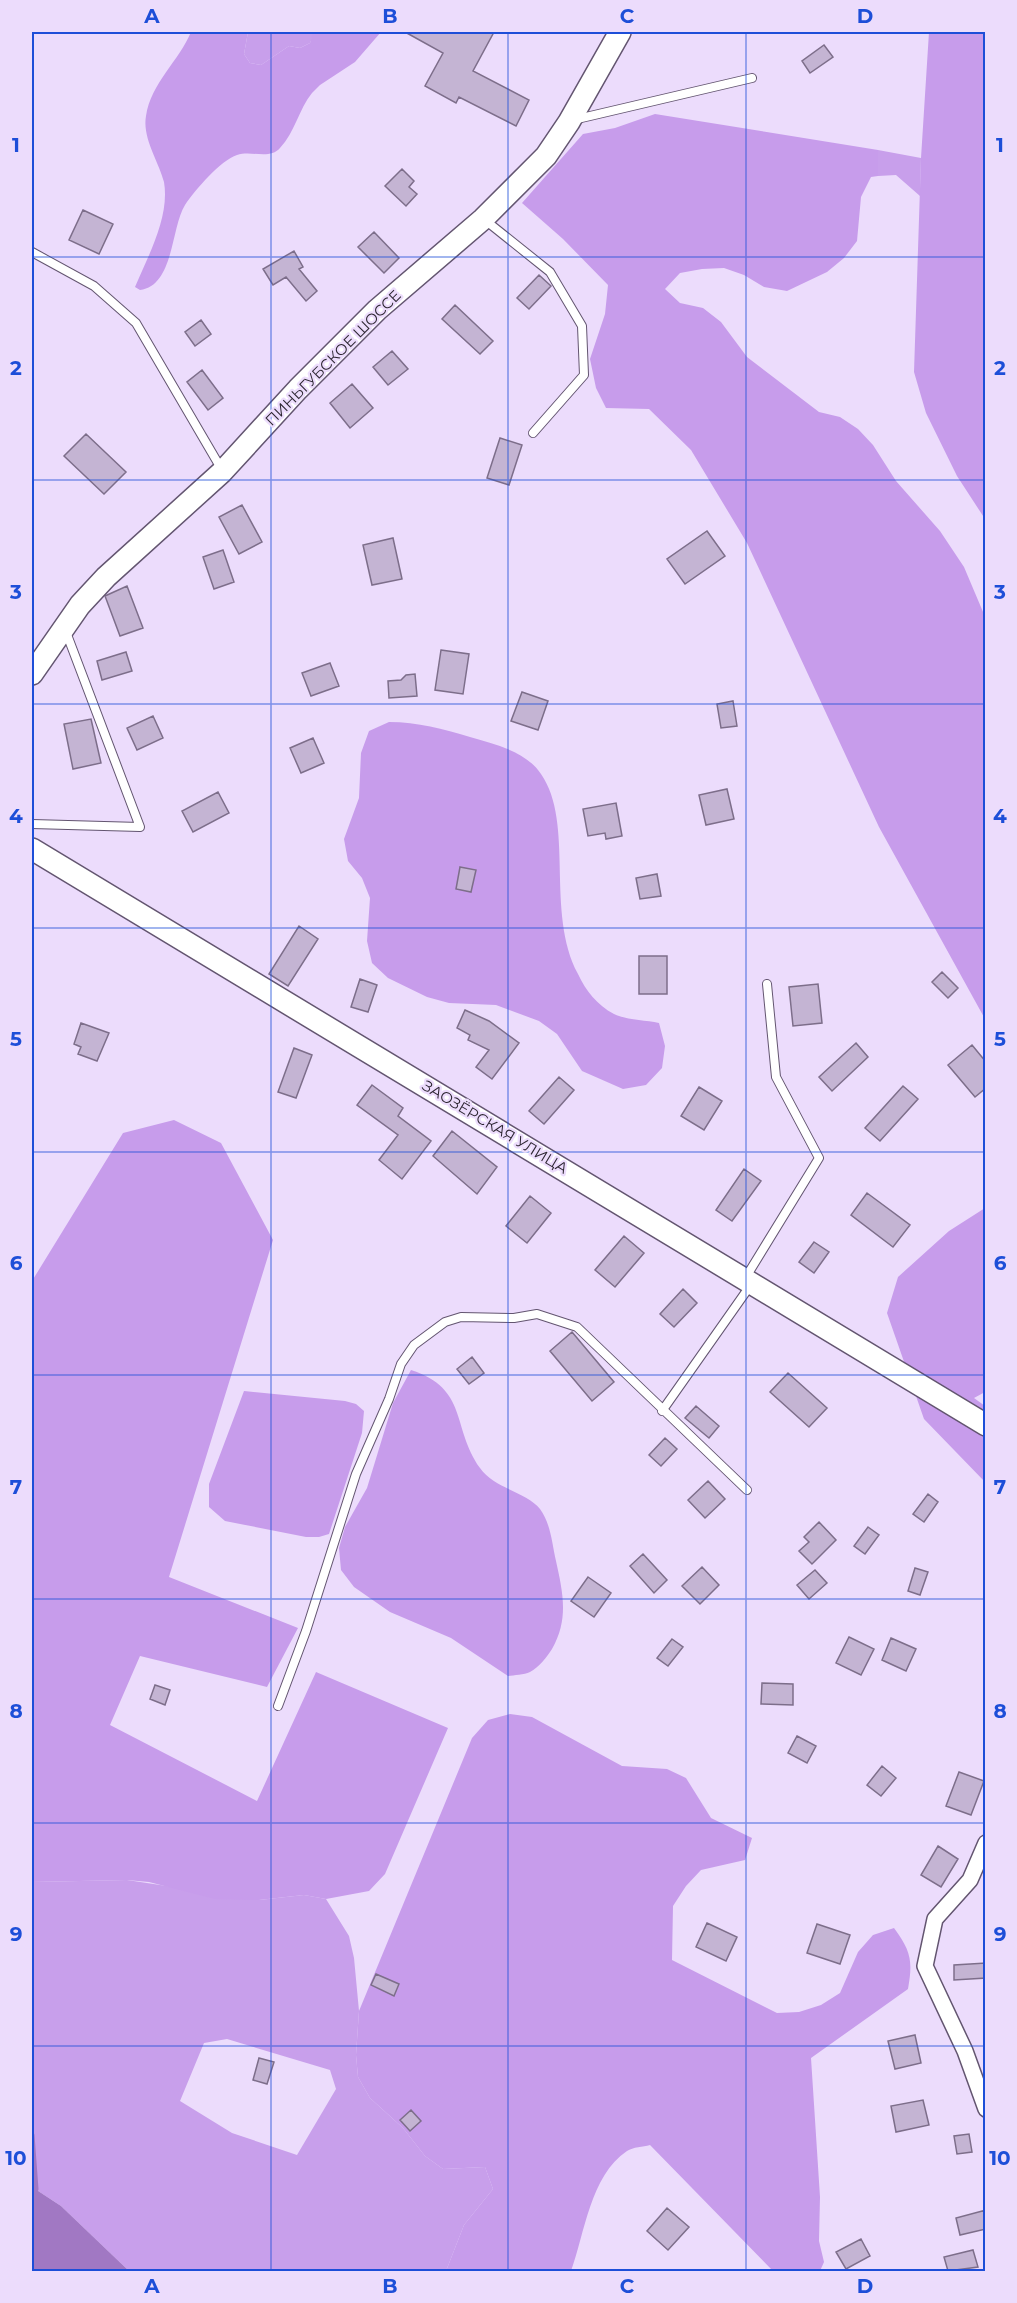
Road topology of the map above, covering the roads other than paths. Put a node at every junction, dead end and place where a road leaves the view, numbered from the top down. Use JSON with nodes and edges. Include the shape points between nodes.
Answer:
{"nodes":[{"id":1,"x":620,"y":32,"type":"edge"},
{"id":2,"x":752,"y":78,"type":"dead end"},
{"id":3,"x":569,"y":122,"type":"junction"},
{"id":4,"x":483,"y":219,"type":"junction"},
{"id":5,"x":32,"y":252,"type":"edge"},
{"id":6,"x":533,"y":433,"type":"dead end"},
{"id":7,"x":222,"y":472,"type":"junction"},
{"id":8,"x":65,"y":630,"type":"junction"},
{"id":9,"x":32,"y":674,"type":"edge"},
{"id":10,"x":32,"y":824,"type":"edge"},
{"id":11,"x":32,"y":849,"type":"edge"},
{"id":12,"x":766,"y":984,"type":"dead end"},
{"id":13,"x":749,"y":1280,"type":"junction"},
{"id":14,"x":662,"y":1411,"type":"junction"},
{"id":15,"x":986,"y":1425,"type":"edge"},
{"id":16,"x":747,"y":1490,"type":"dead end"},
{"id":17,"x":278,"y":1706,"type":"dead end"},
{"id":18,"x":986,"y":1843,"type":"edge"},
{"id":19,"x":986,"y":2109,"type":"edge"}],
"edges":[{"from":1,"to":3,"type":"street","name":"ПИНЬГУБСКОЕ ШОССЕ"},
{"from":2,"to":3,"type":"lane"},
{"from":3,"to":4,"type":"street","name":"ПИНЬГУБСКОЕ ШОССЕ","via":[[546,156]]},
{"from":4,"to":6,"type":"lane","via":[[550,272],[582,326],[584,375]]},
{"from":4,"to":7,"type":"street","name":"ПИНЬГУБСКОЕ ШОССЕ","via":[[377,310]]},
{"from":5,"to":7,"type":"lane","via":[[94,286],[136,323]]},
{"from":7,"to":8,"type":"street","name":"ПИНЬГУБСКОЕ ШОССЕ","via":[[106,577],[80,605]]},
{"from":8,"to":9,"type":"street","name":"ПИНЬГУБСКОЕ ШОССЕ"},
{"from":8,"to":10,"type":"lane","via":[[140,827]]},
{"from":11,"to":13,"type":"street","name":"ЗАОЗЁРСКАЯ УЛИЦА"},
{"from":12,"to":13,"type":"lane","via":[[776,1077],[819,1158]]},
{"from":13,"to":14,"type":"lane"},
{"from":13,"to":15,"type":"street","name":"ЗАОЗЁРСКАЯ УЛИЦА"},
{"from":14,"to":16,"type":"lane"},
{"from":14,"to":17,"type":"lane","via":[[577,1327],[537,1314],[514,1318],[461,1317],[445,1322],[414,1345],[401,1364],[356,1473]]},
{"from":18,"to":19,"type":"street","via":[[970,1880],[935,1919],[925,1966],[965,2051]]}]}
